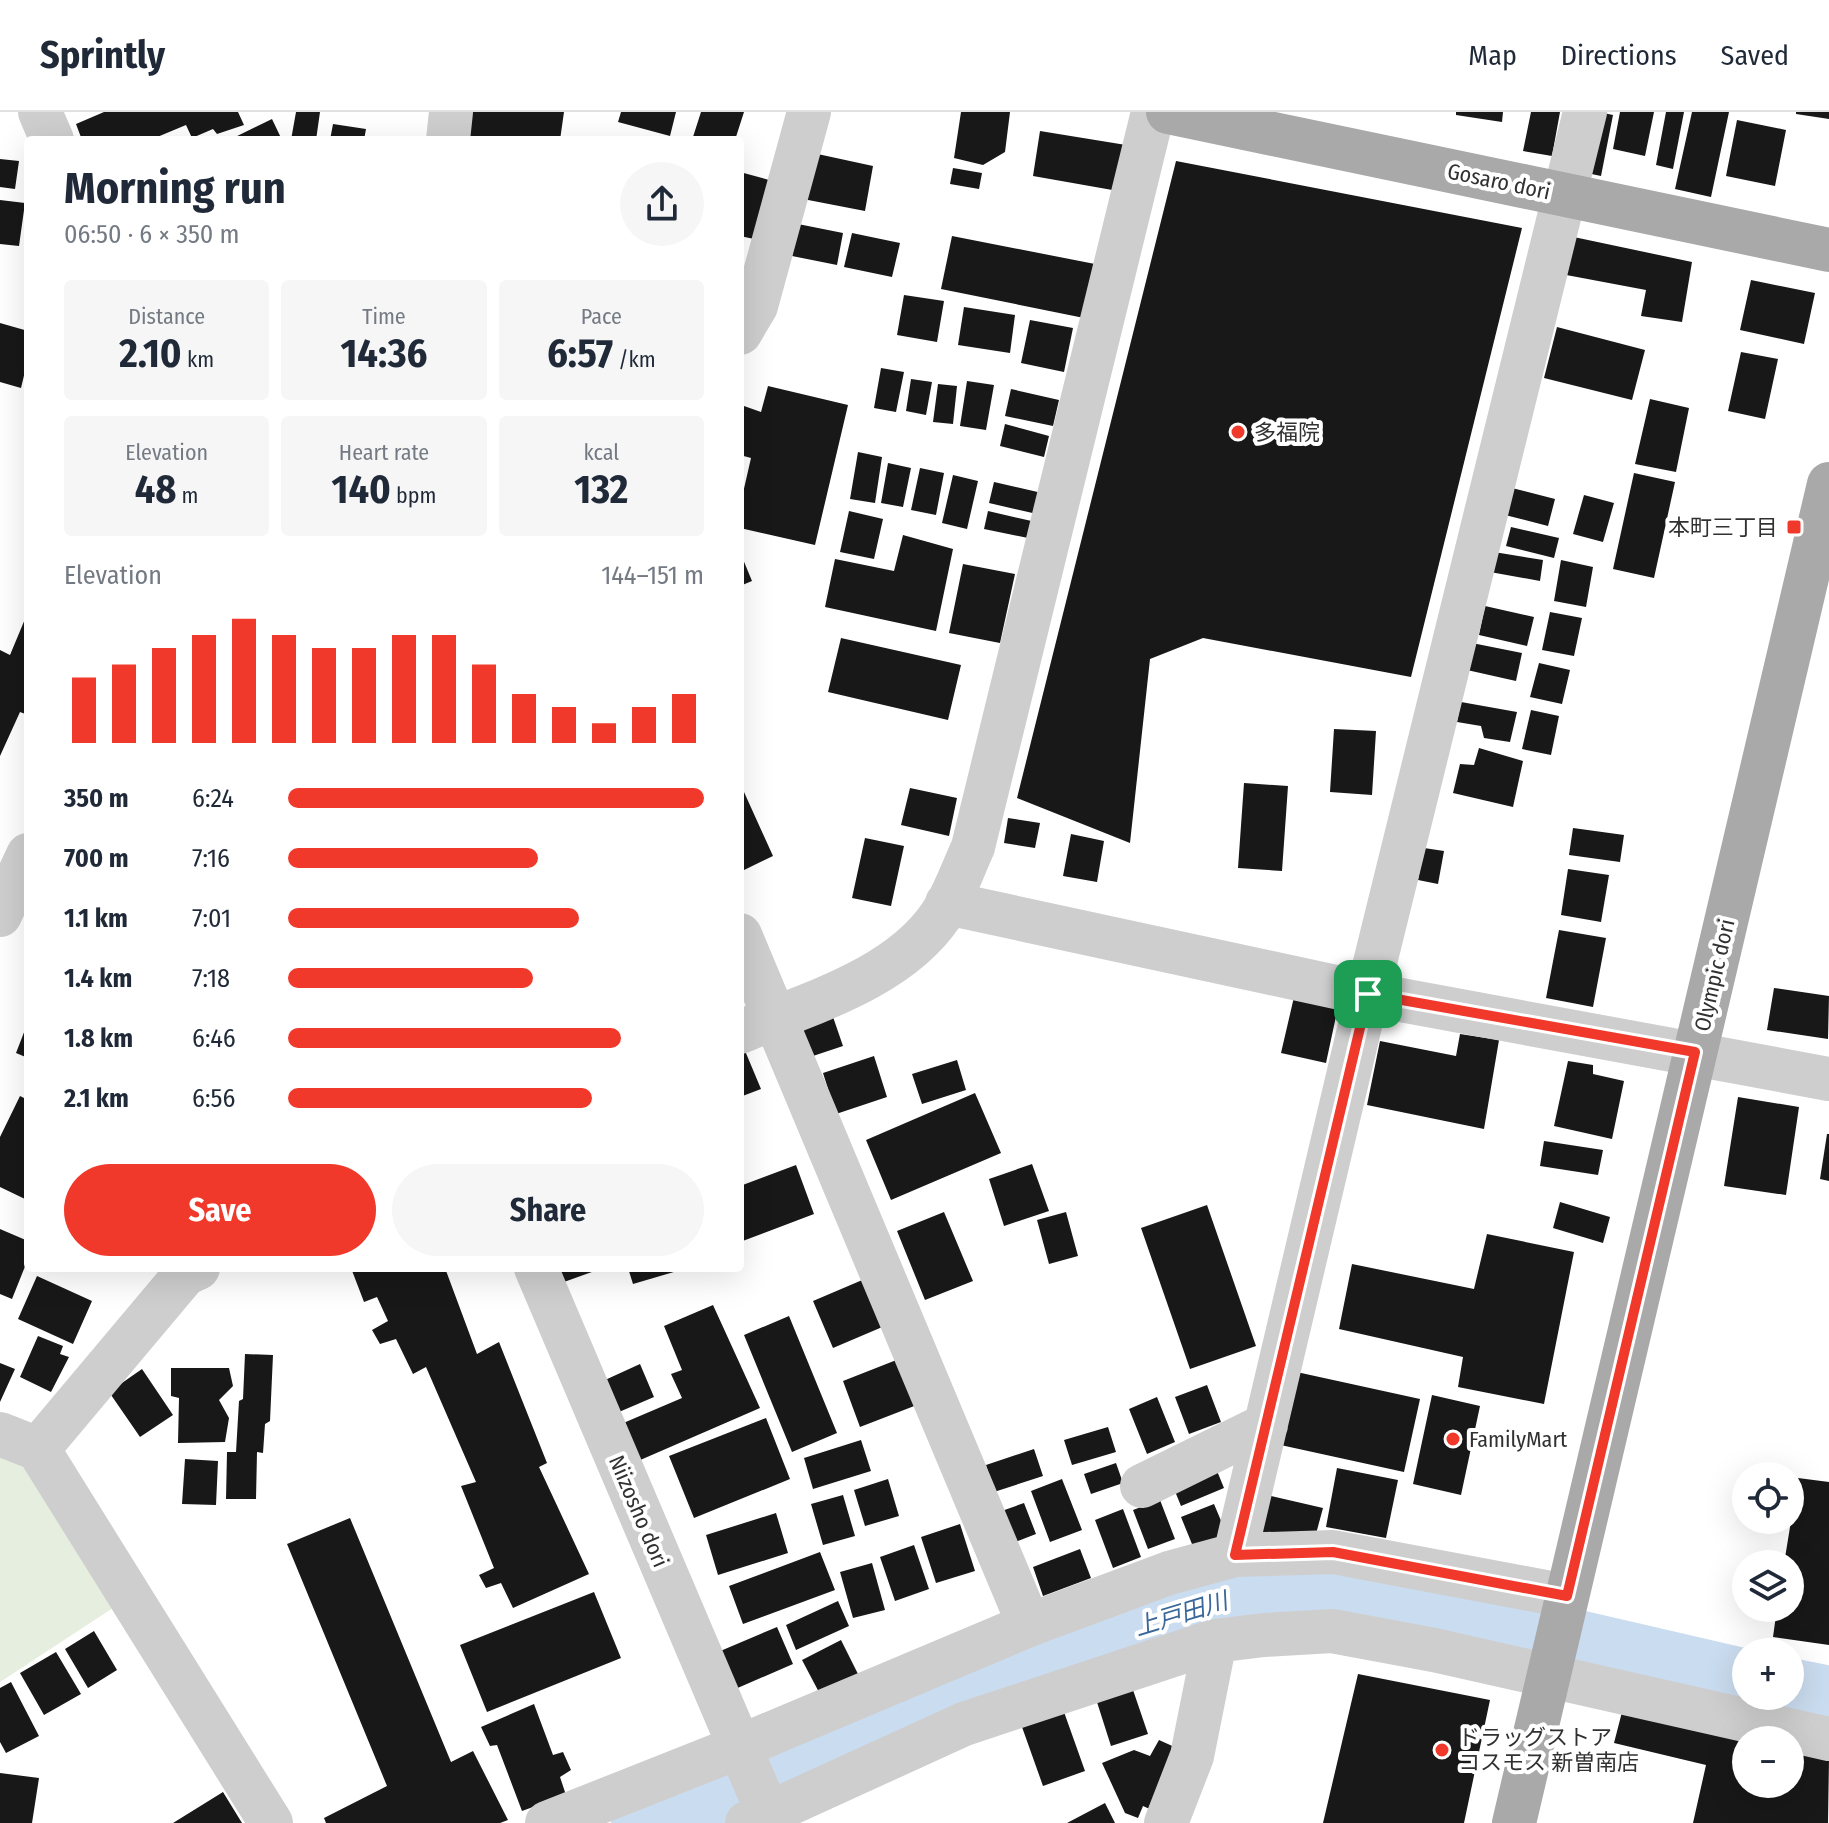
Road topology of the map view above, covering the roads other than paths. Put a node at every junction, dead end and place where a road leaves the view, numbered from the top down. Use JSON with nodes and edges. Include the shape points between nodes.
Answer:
{"nodes":[{"id":1,"x":40,"y":112,"type":"edge"},
{"id":2,"x":451,"y":112,"type":"edge"},
{"id":3,"x":809,"y":112,"type":"edge"},
{"id":4,"x":1153,"y":112,"type":"edge"},
{"id":5,"x":1168,"y":112,"type":"edge"},
{"id":6,"x":1585,"y":112,"type":"edge"},
{"id":7,"x":50,"y":136,"type":"edge"},
{"id":8,"x":448,"y":136,"type":"edge"},
{"id":9,"x":1566,"y":194,"type":"junction"},
{"id":10,"x":1829,"y":250,"type":"edge"},
{"id":11,"x":744,"y":326,"type":"edge"},
{"id":12,"x":1829,"y":484,"type":"edge"},
{"id":13,"x":24,"y":864,"type":"edge"},
{"id":14,"x":947,"y":903,"type":"junction"},
{"id":15,"x":0,"y":915,"type":"edge"},
{"id":16,"x":744,"y":956,"type":"edge"},
{"id":17,"x":1368,"y":994,"type":"junction"},
{"id":18,"x":757,"y":1024,"type":"edge"},
{"id":19,"x":1695,"y":1052,"type":"junction"},
{"id":20,"x":1829,"y":1079,"type":"edge"},
{"id":21,"x":189,"y":1272,"type":"edge"},
{"id":22,"x":538,"y":1272,"type":"edge"},
{"id":23,"x":1266,"y":1425,"type":"junction"},
{"id":24,"x":19,"y":1442,"type":"edge"},
{"id":25,"x":1142,"y":1486,"type":"dead end"},
{"id":26,"x":1235,"y":1555,"type":"junction"},
{"id":27,"x":1566,"y":1600,"type":"junction"},
{"id":28,"x":1029,"y":1625,"type":"junction"},
{"id":29,"x":1215,"y":1641,"type":"junction"},
{"id":30,"x":1549,"y":1674,"type":"junction"},
{"id":31,"x":1829,"y":1739,"type":"edge"},
{"id":32,"x":741,"y":1751,"type":"junction"},
{"id":33,"x":763,"y":1816,"type":"edge"},
{"id":34,"x":271,"y":1823,"type":"edge"},
{"id":35,"x":547,"y":1823,"type":"edge"},
{"id":36,"x":1166,"y":1823,"type":"edge"},
{"id":37,"x":1514,"y":1823,"type":"edge"}],
"edges":[{"from":1,"to":7,"type":"street"},
{"from":2,"to":8,"type":"street"},
{"from":3,"to":11,"type":"street","via":[[756,306]]},
{"from":4,"to":14,"type":"street","via":[[973,847]]},
{"from":5,"to":9,"type":"main road","name":"Gosaro dori"},
{"from":6,"to":9,"type":"street"},
{"from":9,"to":10,"type":"main road","name":"Gosaro dori"},
{"from":9,"to":17,"type":"street"},
{"from":12,"to":19,"type":"main road","name":"Olympic dori"},
{"from":13,"to":15,"type":"street"},
{"from":14,"to":17,"type":"street"},
{"from":14,"to":18,"type":"street","via":[[905,952],[861,980]]},
{"from":16,"to":18,"type":"street"},
{"from":17,"to":19,"type":"street"},
{"from":17,"to":23,"type":"street"},
{"from":18,"to":28,"type":"street"},
{"from":19,"to":20,"type":"street"},
{"from":19,"to":27,"type":"main road","name":"Olympic dori"},
{"from":21,"to":24,"type":"street"},
{"from":22,"to":32,"type":"street","name":"Niizosho dori"},
{"from":23,"to":25,"type":"street"},
{"from":23,"to":26,"type":"street"},
{"from":24,"to":34,"type":"street"},
{"from":26,"to":27,"type":"street","via":[[1333,1552]]},
{"from":26,"to":28,"type":"street","via":[[1169,1573]]},
{"from":27,"to":30,"type":"main road","name":"Olympic dori"},
{"from":28,"to":32,"type":"street"},
{"from":29,"to":30,"type":"street","via":[[1332,1631]]},
{"from":29,"to":33,"type":"street","via":[[964,1724]]},
{"from":29,"to":36,"type":"street","via":[[1192,1756]]},
{"from":30,"to":31,"type":"street"},
{"from":30,"to":37,"type":"main road"},
{"from":32,"to":33,"type":"street","name":"Niizosho dori"},
{"from":32,"to":35,"type":"street"}]}
